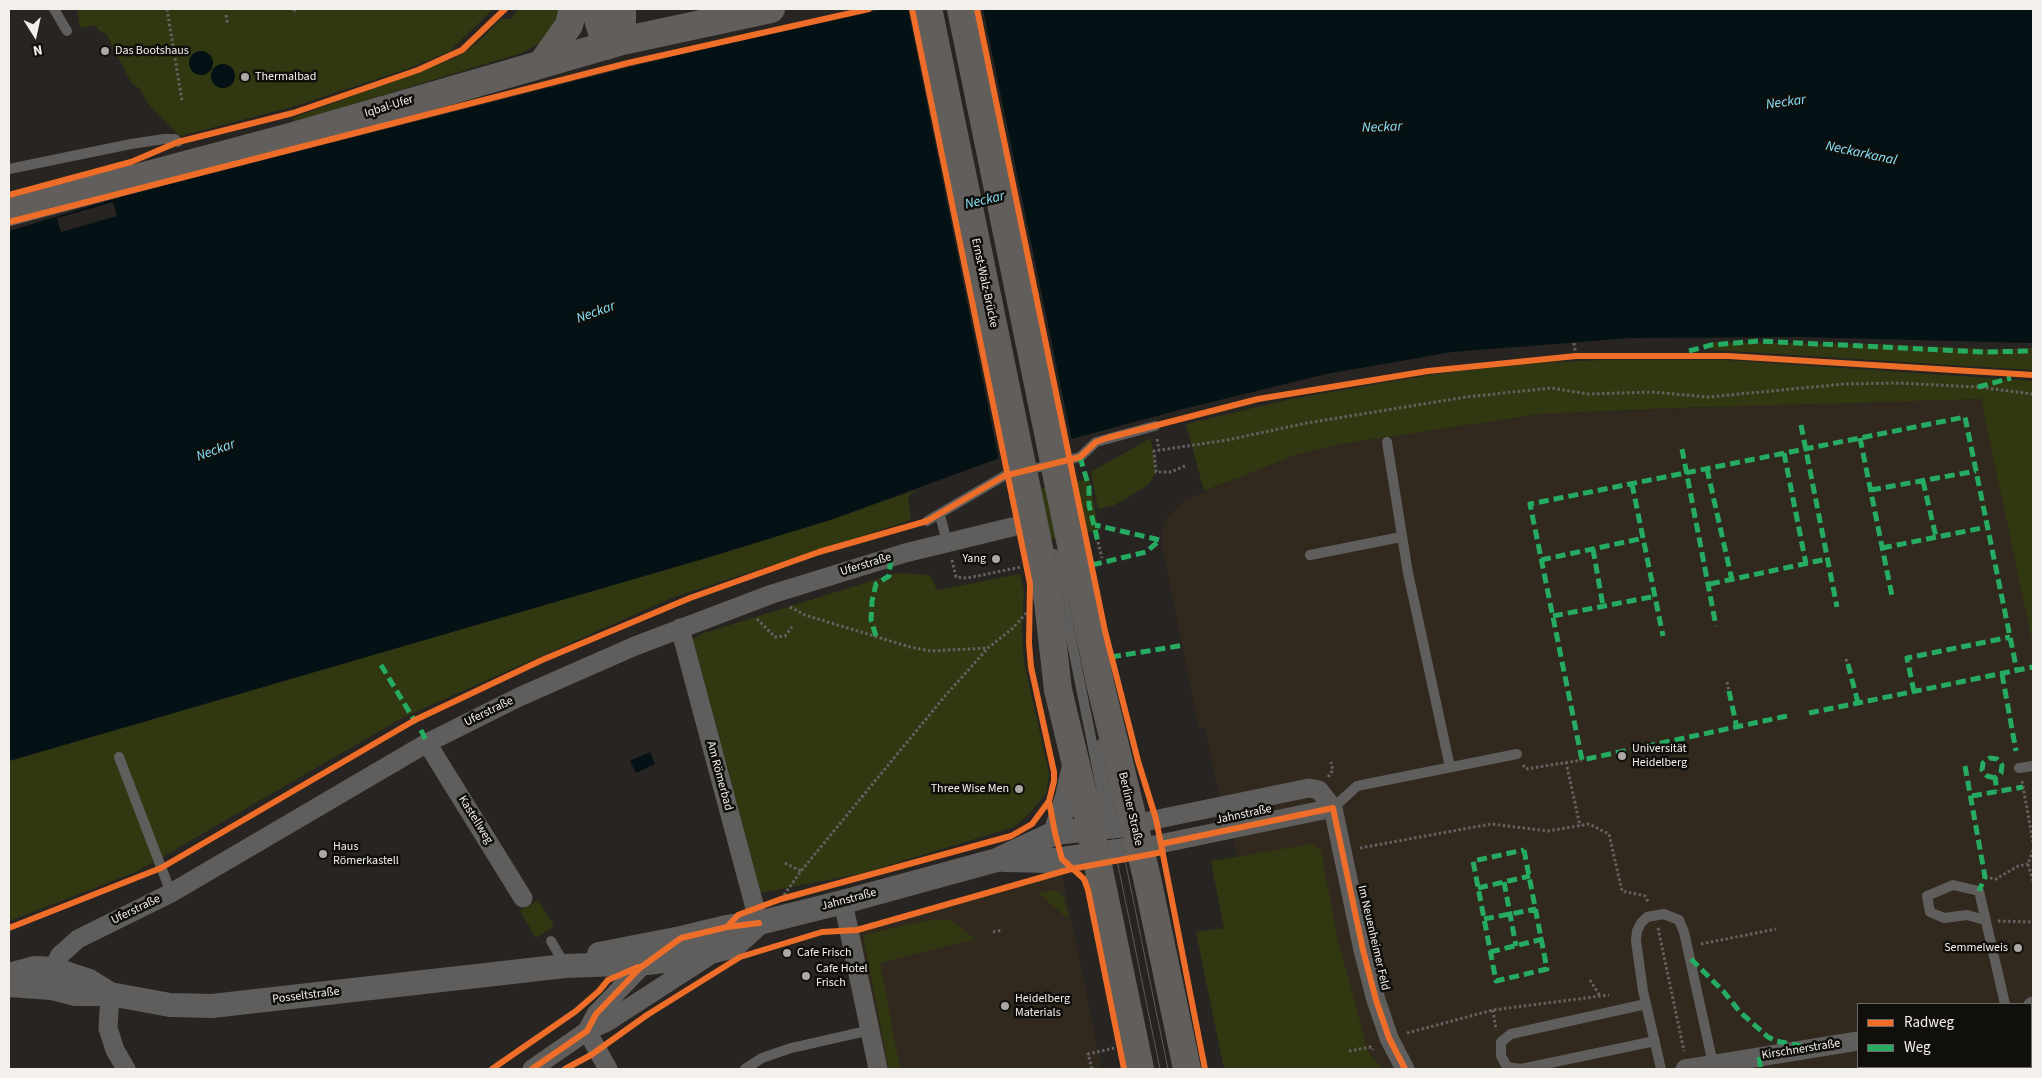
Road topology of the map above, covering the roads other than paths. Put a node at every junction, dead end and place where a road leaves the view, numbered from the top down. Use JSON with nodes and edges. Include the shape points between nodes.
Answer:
{"nodes":[{"id":1,"x":54,"y":9,"type":"edge"},
{"id":2,"x":574,"y":9,"type":"edge"},
{"id":3,"x":595,"y":9,"type":"edge"},
{"id":4,"x":622,"y":9,"type":"edge"},
{"id":5,"x":671,"y":9,"type":"edge"},
{"id":6,"x":771,"y":9,"type":"edge"},
{"id":7,"x":928,"y":9,"type":"edge"},
{"id":8,"x":961,"y":9,"type":"edge"},
{"id":9,"x":719,"y":18,"type":"junction"},
{"id":10,"x":67,"y":31,"type":"dead end"},
{"id":11,"x":614,"y":43,"type":"junction"},
{"id":12,"x":543,"y":62,"type":"junction"},
{"id":13,"x":178,"y":142,"type":"dead end"},
{"id":14,"x":9,"y":169,"type":"edge"},
{"id":15,"x":9,"y":212,"type":"edge"},
{"id":16,"x":1155,"y":426,"type":"dead end"},
{"id":17,"x":1386,"y":442,"type":"dead end"},
{"id":18,"x":940,"y":515,"type":"junction"},
{"id":19,"x":927,"y":521,"type":"dead end"},
{"id":20,"x":1012,"y":526,"type":"dead end"},
{"id":21,"x":1402,"y":537,"type":"junction"},
{"id":22,"x":947,"y":542,"type":"junction"},
{"id":23,"x":1310,"y":555,"type":"dead end"},
{"id":24,"x":1051,"y":556,"type":"junction"},
{"id":25,"x":680,"y":628,"type":"junction"},
{"id":26,"x":427,"y":743,"type":"junction"},
{"id":27,"x":1517,"y":754,"type":"road end"},
{"id":28,"x":119,"y":757,"type":"dead end"},
{"id":29,"x":1075,"y":761,"type":"junction"},
{"id":30,"x":2033,"y":766,"type":"edge"},
{"id":31,"x":1450,"y":767,"type":"junction"},
{"id":32,"x":2019,"y":768,"type":"road end"},
{"id":33,"x":1333,"y":808,"type":"junction"},
{"id":34,"x":1055,"y":833,"type":"junction"},
{"id":35,"x":1116,"y":839,"type":"junction"},
{"id":36,"x":997,"y":860,"type":"junction"},
{"id":37,"x":171,"y":892,"type":"junction"},
{"id":38,"x":523,"y":898,"type":"dead end"},
{"id":39,"x":843,"y":902,"type":"junction"},
{"id":40,"x":1985,"y":920,"type":"junction"},
{"id":41,"x":758,"y":923,"type":"junction"},
{"id":42,"x":681,"y":938,"type":"junction"},
{"id":43,"x":551,"y":940,"type":"dead end"},
{"id":44,"x":714,"y":952,"type":"junction"},
{"id":45,"x":647,"y":963,"type":"junction"},
{"id":46,"x":565,"y":966,"type":"junction"},
{"id":47,"x":53,"y":970,"type":"junction"},
{"id":48,"x":9,"y":975,"type":"edge"},
{"id":49,"x":9,"y":985,"type":"edge"},
{"id":50,"x":110,"y":994,"type":"junction"},
{"id":51,"x":2005,"y":1003,"type":"edge"},
{"id":52,"x":1646,"y":1004,"type":"junction"},
{"id":53,"x":870,"y":1030,"type":"junction"},
{"id":54,"x":587,"y":1031,"type":"junction"},
{"id":55,"x":1655,"y":1041,"type":"junction"},
{"id":56,"x":1857,"y":1041,"type":"edge"},
{"id":57,"x":1718,"y":1065,"type":"edge"},
{"id":58,"x":126,"y":1069,"type":"edge"},
{"id":59,"x":532,"y":1069,"type":"edge"},
{"id":60,"x":608,"y":1069,"type":"edge"},
{"id":61,"x":745,"y":1069,"type":"edge"},
{"id":62,"x":878,"y":1069,"type":"edge"},
{"id":63,"x":1140,"y":1069,"type":"edge"},
{"id":64,"x":1187,"y":1069,"type":"edge"},
{"id":65,"x":1404,"y":1069,"type":"edge"},
{"id":66,"x":1661,"y":1069,"type":"edge"},
{"id":67,"x":1686,"y":1069,"type":"edge"}],
"edges":[{"from":1,"to":10,"type":"lane"},
{"from":2,"to":12,"type":"main road","via":[[569,26]]},
{"from":3,"to":11,"type":"main road"},
{"from":4,"to":11,"type":"main road"},
{"from":5,"to":9,"type":"main road"},
{"from":6,"to":9,"type":"main road","name":"Iqbal-Ufer"},
{"from":7,"to":24,"type":"main road","name":"Ernst-Walz-Brücke","bridge":true},
{"from":8,"to":24,"type":"main road","bridge":true},
{"from":9,"to":11,"type":"main road","name":"Iqbal-Ufer"},
{"from":11,"to":12,"type":"main road","name":"Iqbal-Ufer"},
{"from":12,"to":15,"type":"main road","name":"Iqbal-Ufer","via":[[290,137]]},
{"from":13,"to":14,"type":"lane","via":[[164,139],[132,144]]},
{"from":16,"to":18,"type":"lane","via":[[1096,442],[1080,457],[1004,476]]},
{"from":17,"to":21,"type":"lane"},
{"from":18,"to":19,"type":"lane"},
{"from":18,"to":22,"type":"lane"},
{"from":20,"to":22,"type":"street","name":"Uferstraße"},
{"from":21,"to":23,"type":"lane"},
{"from":21,"to":31,"type":"lane"},
{"from":22,"to":25,"type":"street","name":"Uferstraße","via":[[772,594]]},
{"from":24,"to":29,"type":"main road","name":"Berliner Straße","via":[[1048,602],[1058,690]]},
{"from":24,"to":35,"type":"main road","name":"Berliner Straße","via":[[1100,683]]},
{"from":25,"to":26,"type":"street","name":"Uferstraße","via":[[519,697]]},
{"from":25,"to":41,"type":"street","name":"Am Römerbad"},
{"from":26,"to":37,"type":"street","name":"Uferstraße"},
{"from":26,"to":38,"type":"street","name":"Kastellweg"},
{"from":27,"to":31,"type":"lane"},
{"from":28,"to":37,"type":"lane"},
{"from":29,"to":34,"type":"street"},
{"from":29,"to":35,"type":"main road","name":"Berliner Straße"},
{"from":30,"to":32,"type":"lane"},
{"from":31,"to":33,"type":"lane","via":[[1357,786]]},
{"from":33,"to":35,"type":"street","name":"Jahnstraße"},
{"from":33,"to":35,"type":"street","name":"Jahnstraße","via":[[1319,790],[1309,788]]},
{"from":33,"to":65,"type":"street","name":"Im Neuenheimer Feld","via":[[1376,1000]]},
{"from":34,"to":35,"type":"street","name":"Jahnstraße"},
{"from":34,"to":36,"type":"street","name":"Jahnstraße"},
{"from":35,"to":36,"type":"street","name":"Jahnstraße","via":[[1048,861]]},
{"from":35,"to":63,"type":"main road","name":"Berliner Straße"},
{"from":35,"to":64,"type":"main road","name":"Berliner Straße"},
{"from":36,"to":39,"type":"street","name":"Jahnstraße"},
{"from":37,"to":47,"type":"street","name":"Uferstraße","via":[[78,939],[60,954]]},
{"from":39,"to":41,"type":"street","name":"Jahnstraße"},
{"from":39,"to":53,"type":"street"},
{"from":40,"to":40,"type":"lane","via":[[1979,891],[1953,885],[1927,896],[1930,912],[1944,918],[1967,915]]},
{"from":40,"to":51,"type":"lane"},
{"from":41,"to":42,"type":"street","name":"Jahnstraße"},
{"from":41,"to":44,"type":"street","name":"Jahnstraße","via":[[734,946]]},
{"from":42,"to":45,"type":"street","name":"Jahnstraße"},
{"from":42,"to":46,"type":"street","name":"Posseltstraße","via":[[603,952]]},
{"from":43,"to":46,"type":"lane"},
{"from":44,"to":45,"type":"street","name":"Jahnstraße"},
{"from":44,"to":54,"type":"street","name":"Jahnstraße","via":[[607,1022]]},
{"from":45,"to":46,"type":"street","name":"Posseltstraße"},
{"from":45,"to":54,"type":"street","name":"Jahnstraße","via":[[596,1014]]},
{"from":46,"to":50,"type":"street","name":"Posseltstraße","via":[[212,1006],[170,1006]]},
{"from":47,"to":48,"type":"street","via":[[34,968]]},
{"from":47,"to":50,"type":"street","name":"Posseltstraße","via":[[89,981]]},
{"from":49,"to":50,"type":"street","via":[[52,988],[76,994]]},
{"from":50,"to":58,"type":"street","via":[[108,1028]]},
{"from":52,"to":55,"type":"lane"},
{"from":52,"to":55,"type":"lane","via":[[1511,1034],[1501,1042],[1501,1056],[1507,1067],[1522,1069]]},
{"from":52,"to":57,"type":"lane","via":[[1636,941],[1641,924],[1647,917],[1664,914],[1678,920],[1688,947]]},
{"from":53,"to":61,"type":"lane","via":[[790,1048],[762,1058]]},
{"from":53,"to":62,"type":"street"},
{"from":54,"to":59,"type":"street","name":"Jahnstraße"},
{"from":54,"to":60,"type":"street"},
{"from":55,"to":66,"type":"lane"},
{"from":56,"to":57,"type":"street","name":"Kirschnerstraße"},
{"from":57,"to":67,"type":"street","name":"Kirschnerstraße"}]}
